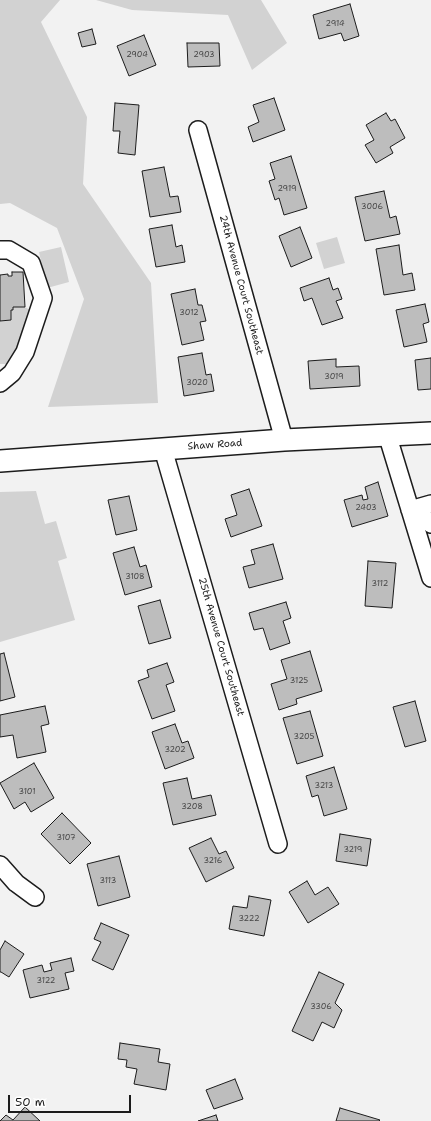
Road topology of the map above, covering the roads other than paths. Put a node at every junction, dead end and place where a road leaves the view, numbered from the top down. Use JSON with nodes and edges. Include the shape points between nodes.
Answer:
{"nodes":[{"id":1,"x":198,"y":130,"type":"dead end"},
{"id":2,"x":0,"y":250,"type":"edge"},
{"id":3,"x":0,"y":384,"type":"edge"},
{"id":4,"x":431,"y":433,"type":"edge"},
{"id":5,"x":387,"y":434,"type":"junction"},
{"id":6,"x":284,"y":440,"type":"junction"},
{"id":7,"x":163,"y":449,"type":"junction"},
{"id":8,"x":0,"y":461,"type":"edge"},
{"id":9,"x":421,"y":507,"type":"edge"},
{"id":10,"x":431,"y":524,"type":"edge"},
{"id":11,"x":431,"y":578,"type":"edge"},
{"id":12,"x":278,"y":844,"type":"dead end"},
{"id":13,"x":0,"y":865,"type":"edge"},
{"id":14,"x":35,"y":898,"type":"dead end"}],
"edges":[{"from":1,"to":6,"type":"street","name":"24th Avenue Court Southeast"},
{"from":2,"to":3,"type":"street","via":[[9,250],[31,263],[44,298],[25,352],[12,373]]},
{"from":4,"to":5,"type":"main road","name":"Shaw Road"},
{"from":5,"to":6,"type":"main road","name":"Shaw Road"},
{"from":5,"to":9,"type":"street"},
{"from":6,"to":7,"type":"main road","name":"Shaw Road"},
{"from":7,"to":8,"type":"main road","name":"Shaw Road"},
{"from":7,"to":12,"type":"street","name":"25th Avenue Court Southeast"},
{"from":9,"to":10,"type":"street"},
{"from":9,"to":11,"type":"street"},
{"from":13,"to":14,"type":"street","via":[[16,883]]}]}
